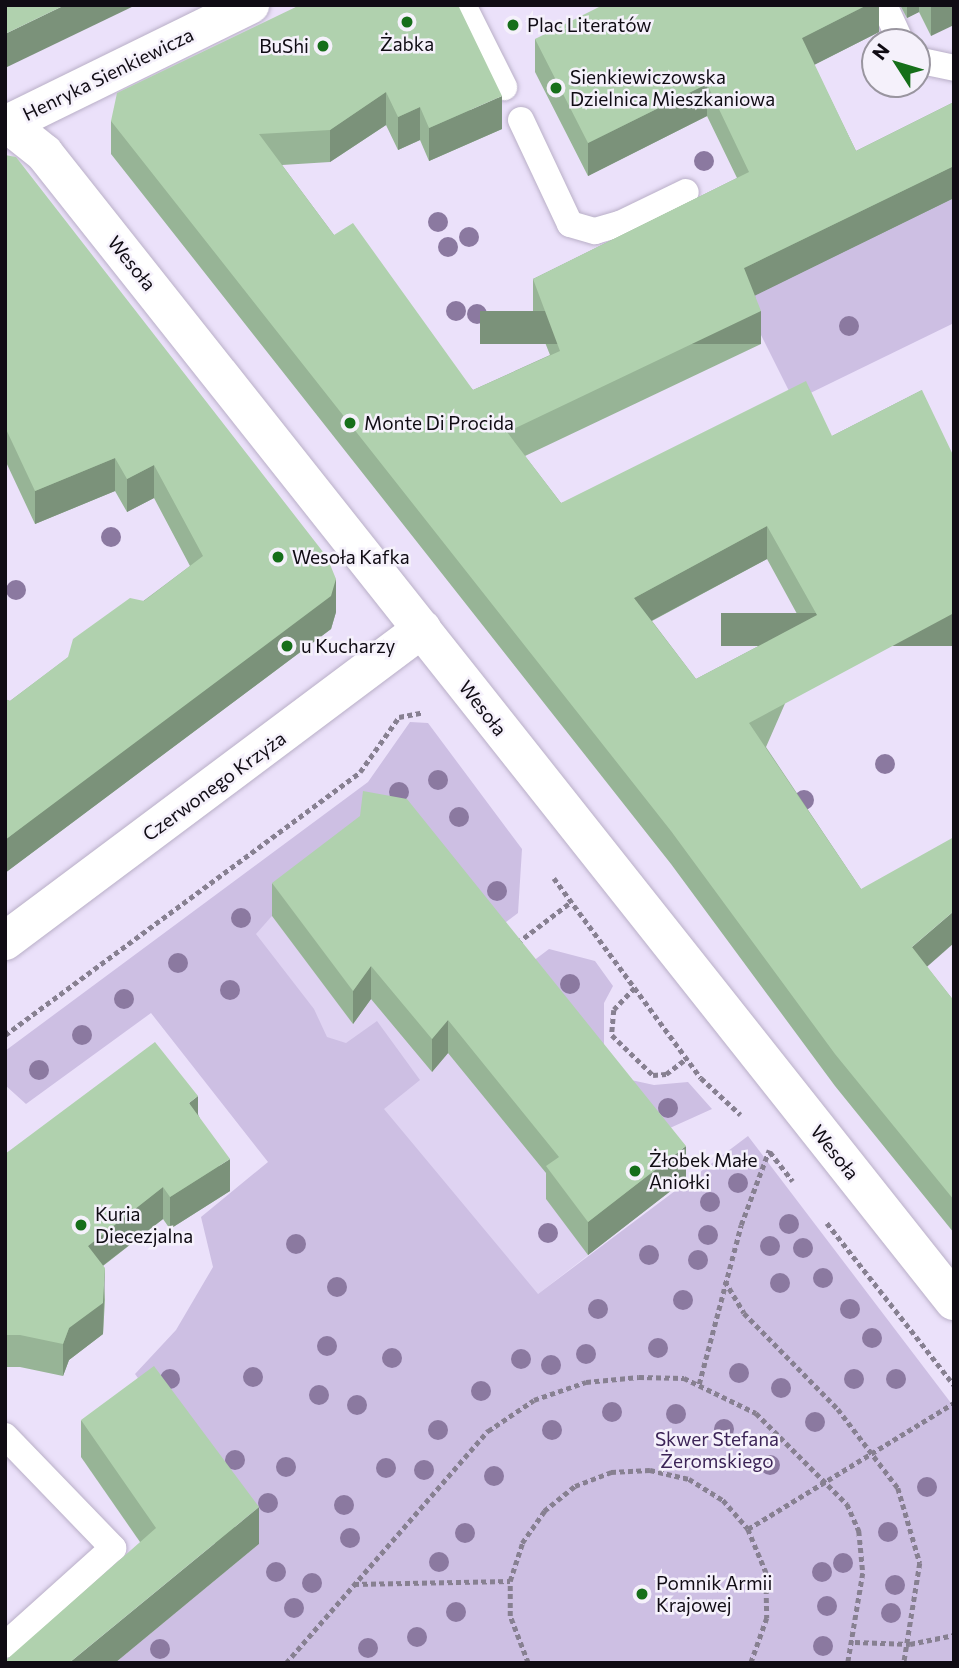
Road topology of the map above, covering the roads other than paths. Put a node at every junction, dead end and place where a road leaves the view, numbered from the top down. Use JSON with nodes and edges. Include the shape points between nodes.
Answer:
{"nodes":[{"id":1,"x":250,"y":5,"type":"edge"},
{"id":2,"x":463,"y":5,"type":"edge"},
{"id":3,"x":884,"y":5,"type":"edge"},
{"id":4,"x":895,"y":28,"type":"edge"},
{"id":5,"x":931,"y":63,"type":"edge"},
{"id":6,"x":954,"y":68,"type":"edge"},
{"id":7,"x":504,"y":87,"type":"dead end"},
{"id":8,"x":521,"y":120,"type":"dead end"},
{"id":9,"x":6,"y":123,"type":"edge"},
{"id":10,"x":686,"y":192,"type":"dead end"},
{"id":11,"x":422,"y":629,"type":"junction"},
{"id":12,"x":5,"y":941,"type":"edge"},
{"id":13,"x":954,"y":1301,"type":"edge"},
{"id":14,"x":5,"y":1436,"type":"edge"},
{"id":15,"x":5,"y":1645,"type":"edge"}],
"edges":[{"from":1,"to":9,"type":"street","name":"Henryka Sienkiewicza"},
{"from":2,"to":7,"type":"lane"},
{"from":3,"to":4,"type":"lane"},
{"from":5,"to":6,"type":"lane"},
{"from":8,"to":10,"type":"lane","via":[[570,224],[595,231]]},
{"from":9,"to":11,"type":"street","name":"Wesoła","via":[[44,153]]},
{"from":11,"to":12,"type":"street","name":"Czerwonego Krzyża"},
{"from":11,"to":13,"type":"street","name":"Wesoła"},
{"from":14,"to":15,"type":"lane","via":[[113,1548]]}]}
